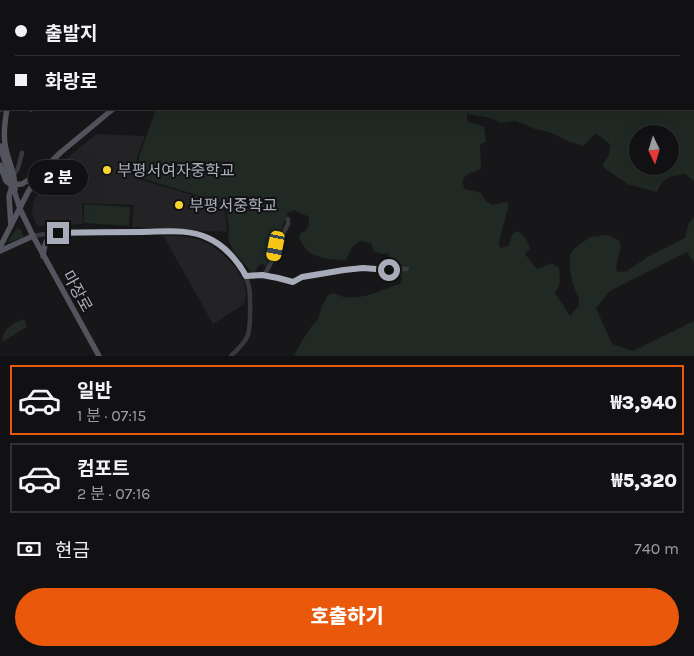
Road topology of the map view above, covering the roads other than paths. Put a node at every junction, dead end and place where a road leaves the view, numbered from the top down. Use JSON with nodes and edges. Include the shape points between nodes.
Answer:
{"nodes":[{"id":1,"x":6,"y":110,"type":"edge"},
{"id":2,"x":112,"y":110,"type":"edge"},
{"id":3,"x":0,"y":146,"type":"edge"},
{"id":4,"x":22,"y":153,"type":"dead end"},
{"id":5,"x":0,"y":165,"type":"edge"},
{"id":6,"x":41,"y":172,"type":"junction"},
{"id":7,"x":14,"y":182,"type":"junction"},
{"id":8,"x":20,"y":209,"type":"junction"},
{"id":9,"x":288,"y":219,"type":"dead end"},
{"id":10,"x":11,"y":227,"type":"junction"},
{"id":11,"x":58,"y":233,"type":"junction"},
{"id":12,"x":33,"y":236,"type":"junction"},
{"id":13,"x":0,"y":249,"type":"edge"},
{"id":14,"x":43,"y":256,"type":"junction"},
{"id":15,"x":406,"y":269,"type":"dead end"},
{"id":16,"x":246,"y":276,"type":"junction"},
{"id":17,"x":264,"y":276,"type":"junction"},
{"id":18,"x":99,"y":356,"type":"edge"},
{"id":19,"x":231,"y":356,"type":"edge"}],
"edges":[{"from":1,"to":7,"type":"main road","via":[[5,144]]},
{"from":2,"to":6,"type":"main road"},
{"from":3,"to":7,"type":"main road"},
{"from":4,"to":7,"type":"street"},
{"from":5,"to":7,"type":"main road","via":[[6,181]]},
{"from":6,"to":7,"type":"main road","via":[[22,184]]},
{"from":6,"to":8,"type":"main road"},
{"from":7,"to":8,"type":"main road","name":"마장로"},
{"from":7,"to":10,"type":"main road","via":[[9,196]]},
{"from":8,"to":10,"type":"main road"},
{"from":8,"to":12,"type":"main road","name":"마장로"},
{"from":9,"to":17,"type":"street"},
{"from":10,"to":13,"type":"main road"},
{"from":11,"to":12,"type":"street"},
{"from":11,"to":14,"type":"main road","via":[[46,241]]},
{"from":11,"to":16,"type":"street","via":[[175,231],[199,234],[223,248]]},
{"from":12,"to":13,"type":"main road"},
{"from":12,"to":14,"type":"main road","name":"마장로"},
{"from":14,"to":18,"type":"main road","name":"마장로"},
{"from":15,"to":17,"type":"street","via":[[344,270],[302,277],[293,282]]},
{"from":16,"to":17,"type":"street"},
{"from":16,"to":19,"type":"street","via":[[250,293],[248,336]]}]}
